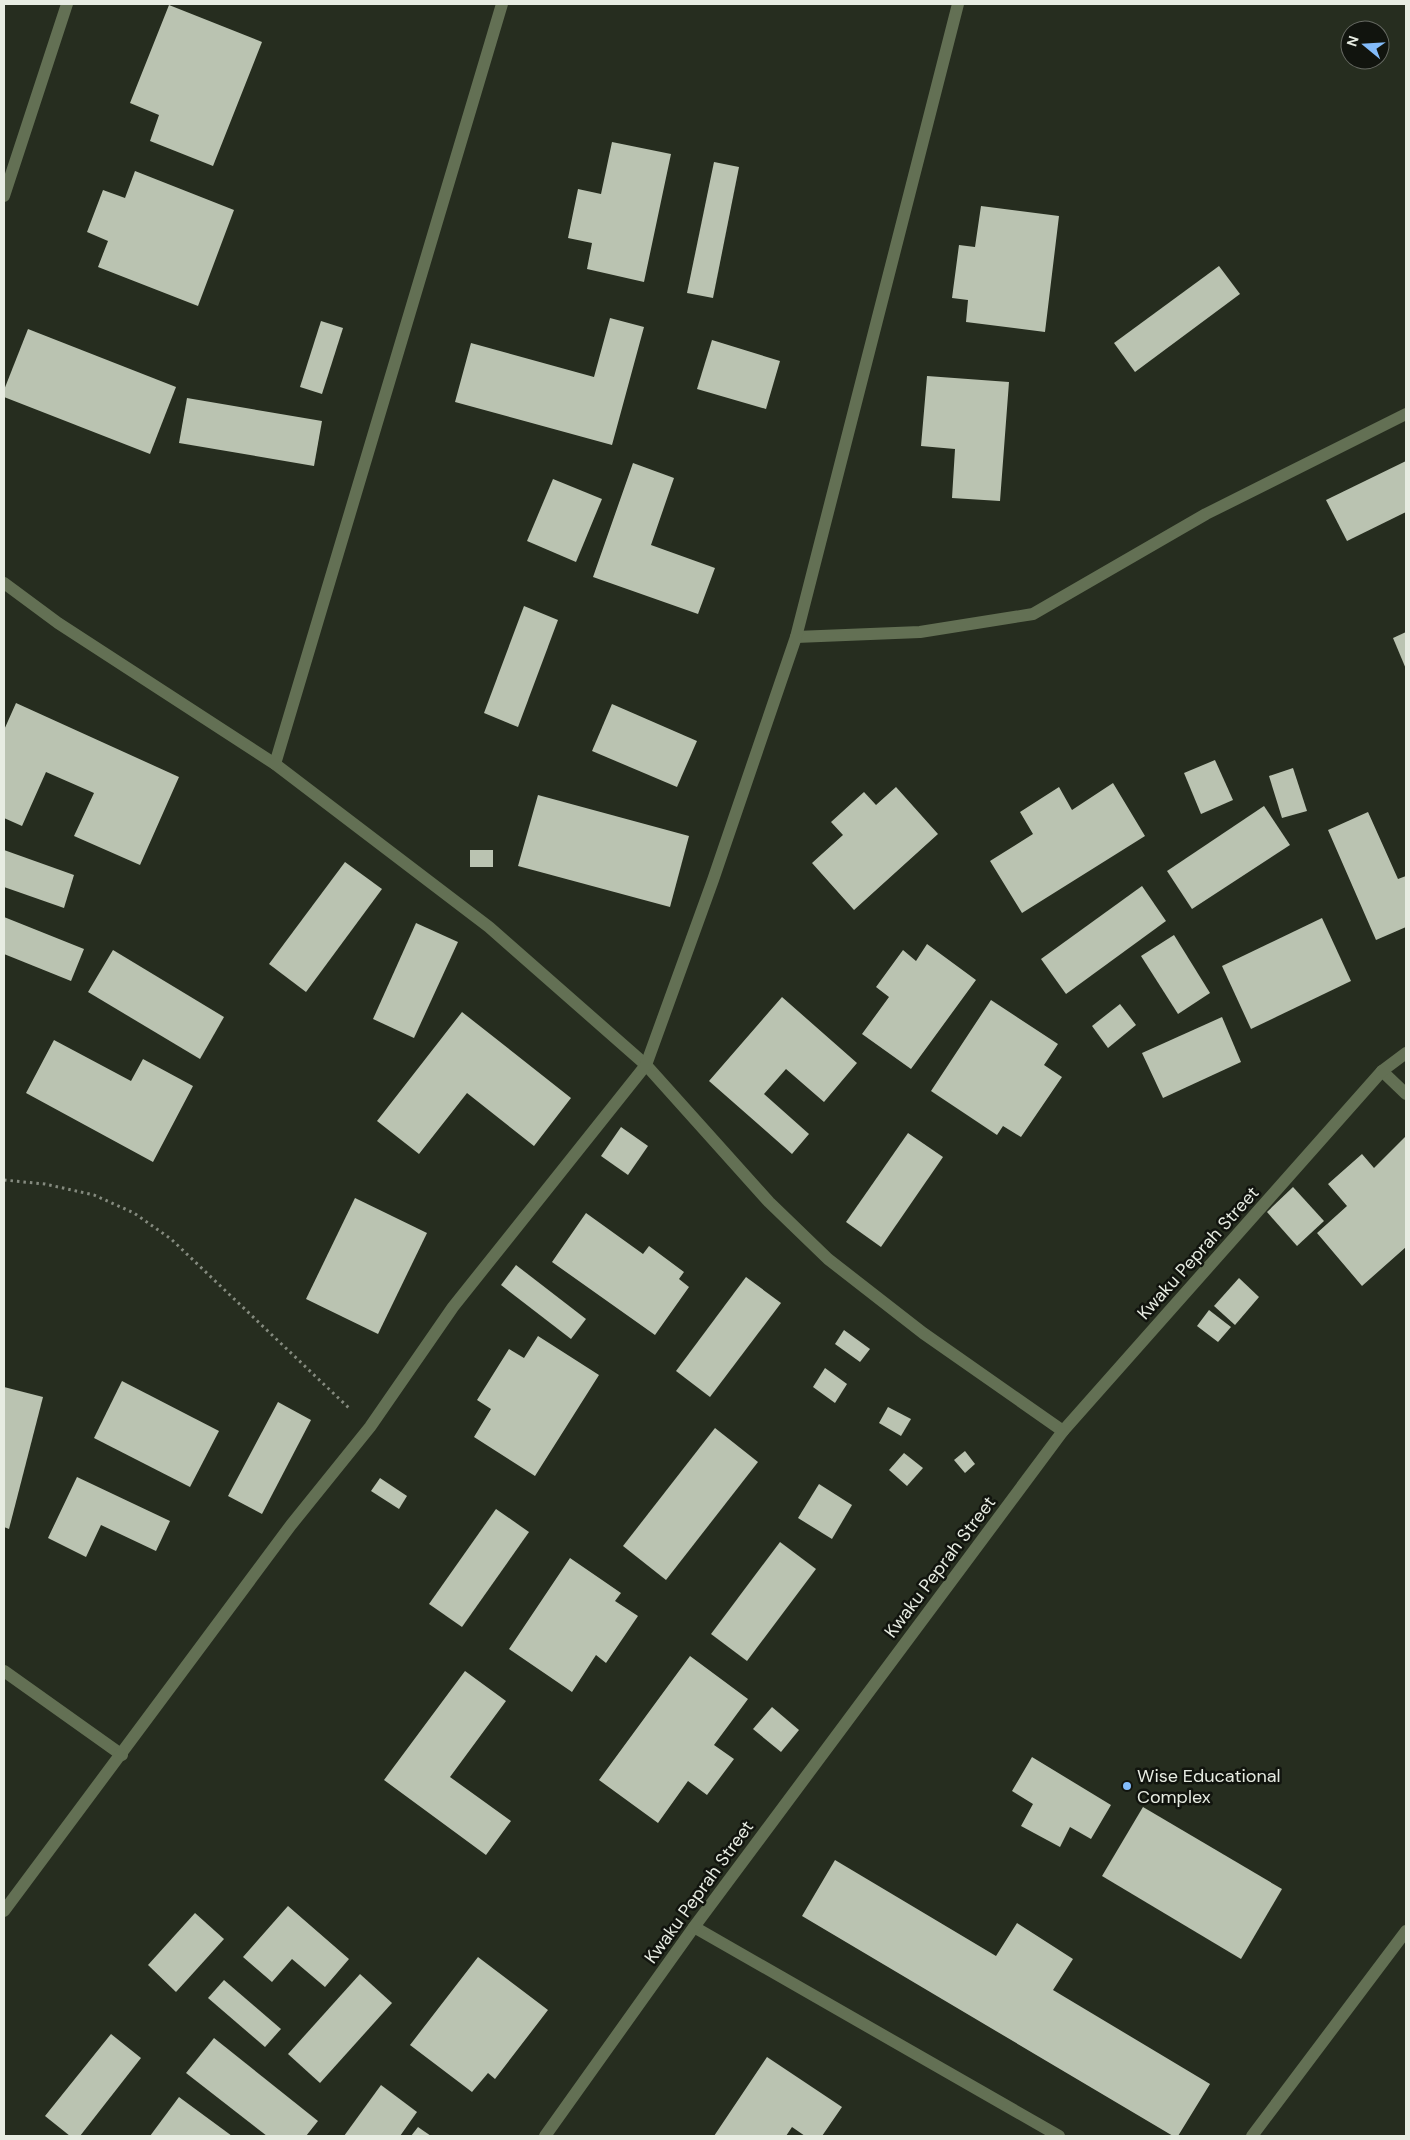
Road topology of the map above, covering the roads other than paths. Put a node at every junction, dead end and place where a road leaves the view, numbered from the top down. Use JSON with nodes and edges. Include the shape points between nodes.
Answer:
{"nodes":[{"id":1,"x":67,"y":4,"type":"edge"},
{"id":2,"x":502,"y":4,"type":"edge"},
{"id":3,"x":958,"y":4,"type":"edge"},
{"id":4,"x":4,"y":196,"type":"edge"},
{"id":5,"x":1406,"y":414,"type":"edge"},
{"id":6,"x":4,"y":583,"type":"edge"},
{"id":7,"x":796,"y":637,"type":"junction"},
{"id":8,"x":275,"y":764,"type":"junction"},
{"id":9,"x":1406,"y":1053,"type":"edge"},
{"id":10,"x":646,"y":1065,"type":"junction"},
{"id":11,"x":1382,"y":1071,"type":"junction"},
{"id":12,"x":1406,"y":1094,"type":"edge"},
{"id":13,"x":1063,"y":1431,"type":"junction"},
{"id":14,"x":4,"y":1671,"type":"edge"},
{"id":15,"x":122,"y":1754,"type":"junction"},
{"id":16,"x":4,"y":1911,"type":"edge"},
{"id":17,"x":694,"y":1927,"type":"junction"},
{"id":18,"x":1406,"y":1931,"type":"edge"},
{"id":19,"x":545,"y":2136,"type":"edge"},
{"id":20,"x":1060,"y":2136,"type":"edge"},
{"id":21,"x":1252,"y":2136,"type":"edge"}],
"edges":[{"from":1,"to":4,"type":"street"},
{"from":2,"to":8,"type":"street"},
{"from":3,"to":7,"type":"street"},
{"from":5,"to":7,"type":"street","via":[[1206,514],[1034,614],[920,632]]},
{"from":6,"to":8,"type":"street"},
{"from":7,"to":10,"type":"street"},
{"from":8,"to":10,"type":"street","via":[[489,927]]},
{"from":9,"to":11,"type":"street","name":"Kwaku Peprah Street"},
{"from":10,"to":13,"type":"street","via":[[769,1202],[828,1259],[923,1334]]},
{"from":10,"to":15,"type":"street","via":[[452,1307],[370,1428],[291,1525]]},
{"from":11,"to":12,"type":"street"},
{"from":11,"to":13,"type":"street","name":"Kwaku Peprah Street"},
{"from":13,"to":17,"type":"street","name":"Kwaku Peprah Street"},
{"from":14,"to":15,"type":"street"},
{"from":15,"to":16,"type":"street"},
{"from":17,"to":19,"type":"street","name":"Kwaku Peprah Street"},
{"from":17,"to":20,"type":"street"},
{"from":18,"to":21,"type":"street"}]}
